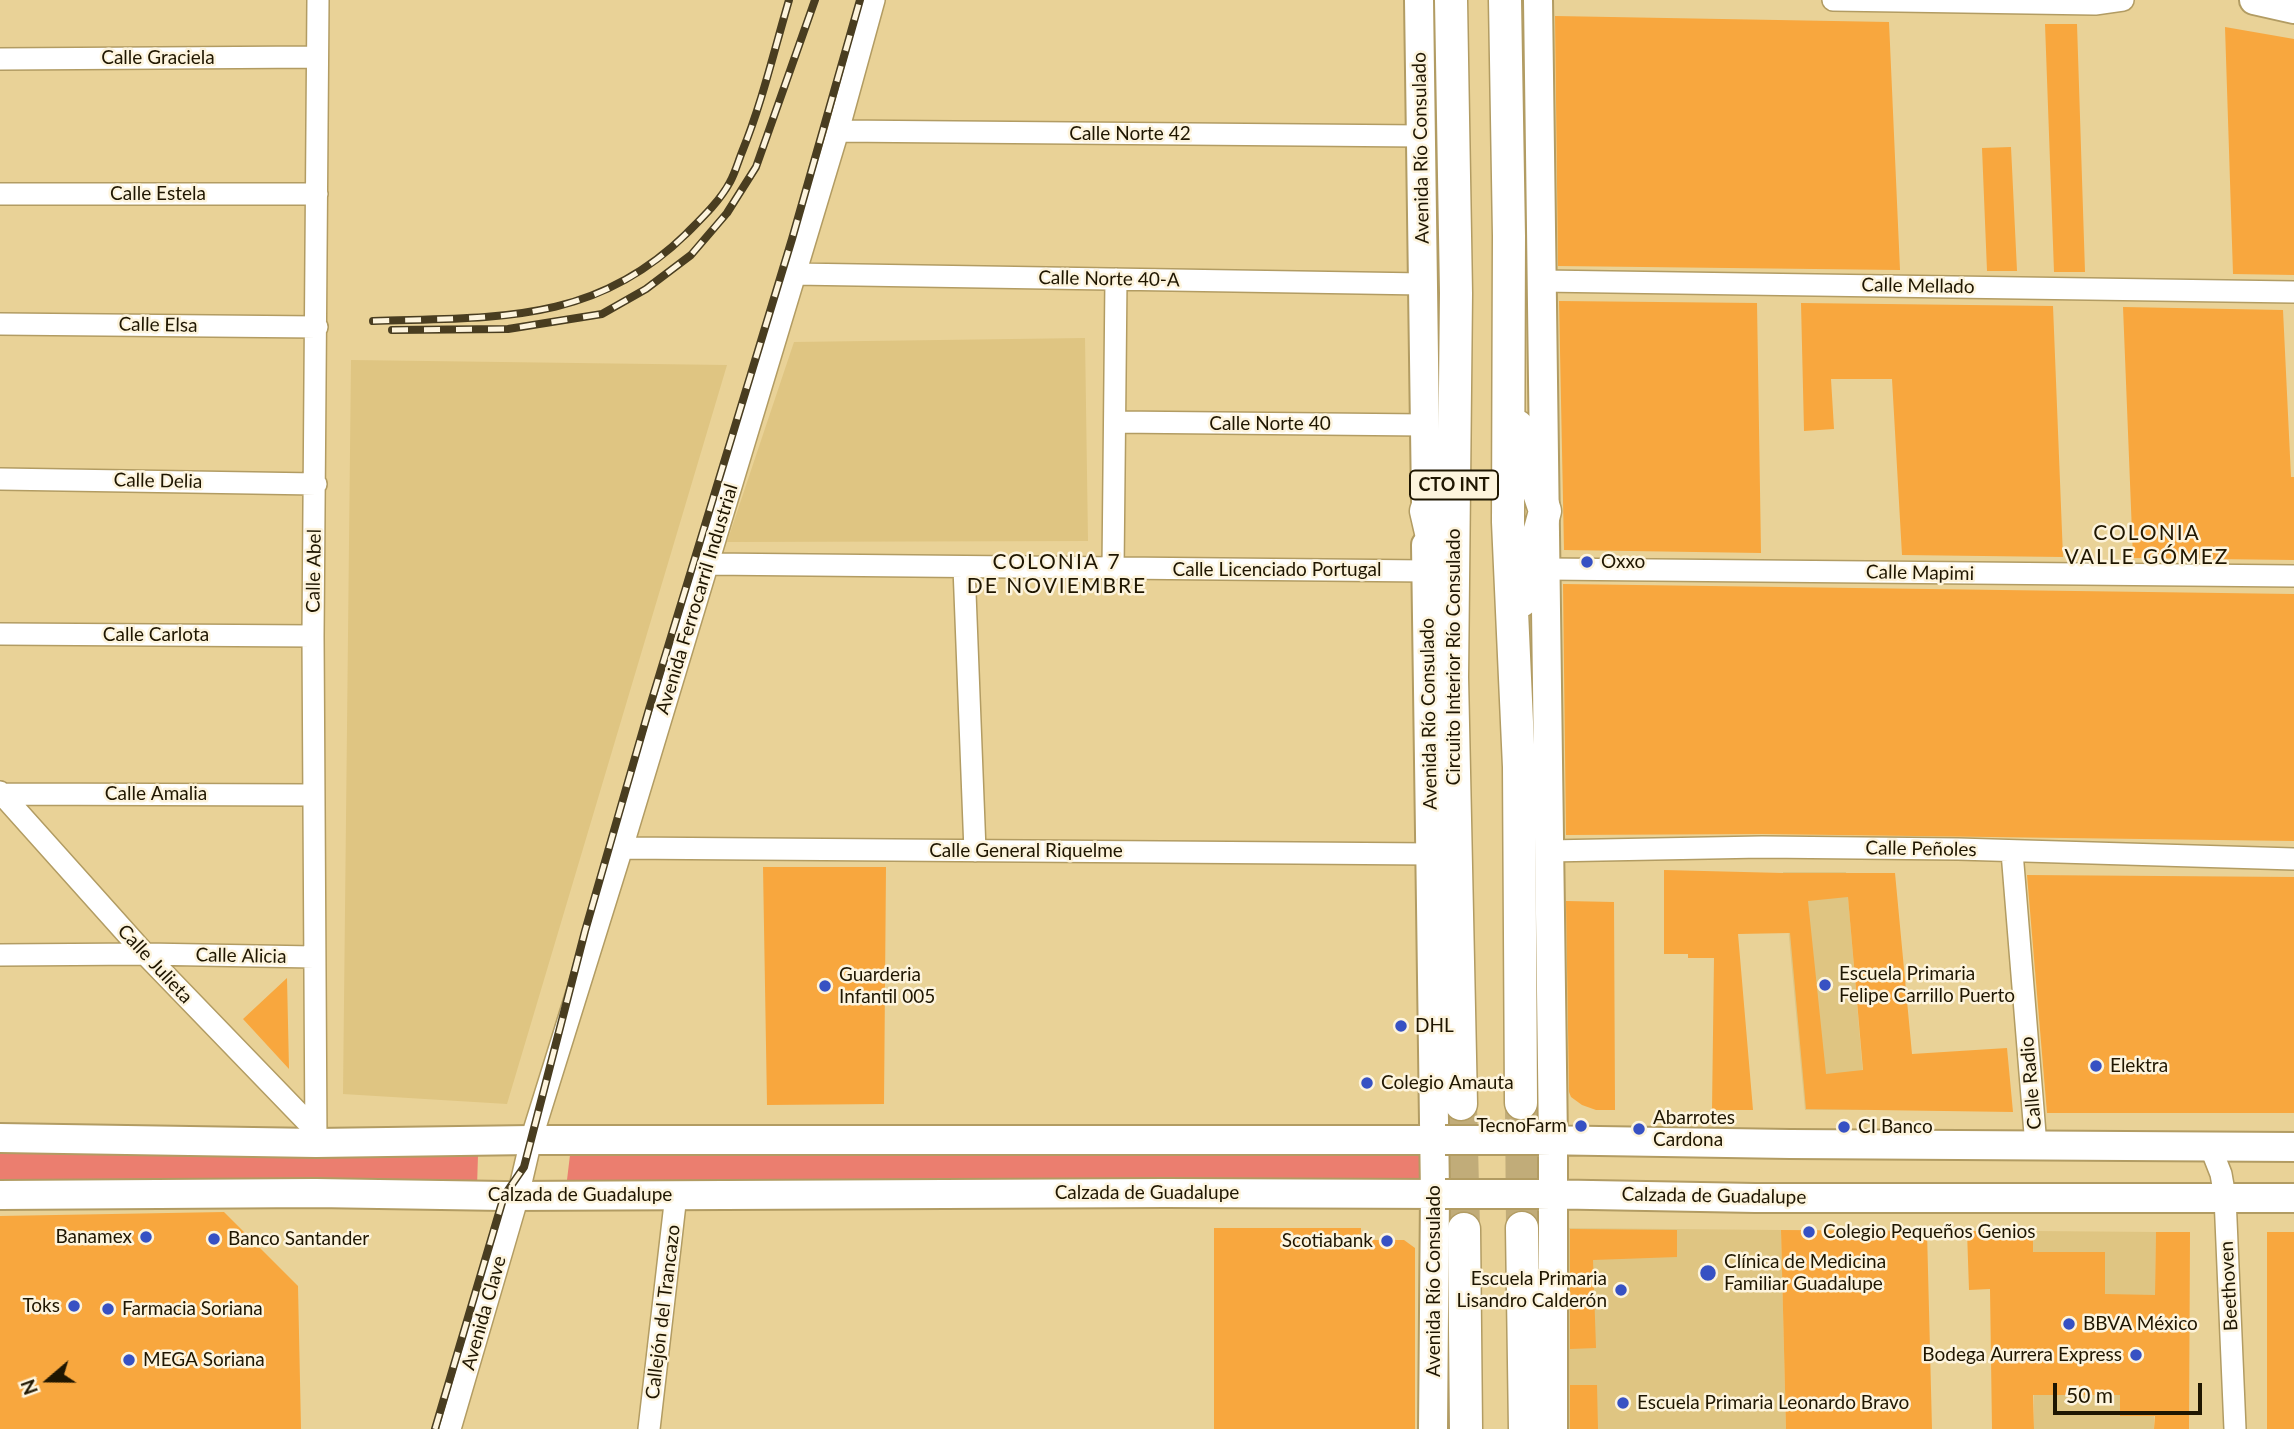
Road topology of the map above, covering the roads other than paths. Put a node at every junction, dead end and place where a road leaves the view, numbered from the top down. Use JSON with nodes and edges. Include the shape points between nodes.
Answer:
{"nodes":[{"id":1,"x":318,"y":0,"type":"edge"},
{"id":2,"x":874,"y":0,"type":"edge"},
{"id":3,"x":1419,"y":0,"type":"edge"},
{"id":4,"x":1451,"y":0,"type":"edge"},
{"id":5,"x":1506,"y":0,"type":"edge"},
{"id":6,"x":1538,"y":0,"type":"edge"},
{"id":7,"x":1833,"y":0,"type":"edge"},
{"id":8,"x":2123,"y":0,"type":"edge"},
{"id":9,"x":2254,"y":0,"type":"edge"},
{"id":10,"x":2294,"y":9,"type":"edge"},
{"id":11,"x":317,"y":57,"type":"junction"},
{"id":12,"x":0,"y":59,"type":"edge"},
{"id":13,"x":838,"y":131,"type":"junction"},
{"id":14,"x":1421,"y":136,"type":"junction"},
{"id":15,"x":0,"y":194,"type":"edge"},
{"id":16,"x":317,"y":194,"type":"junction"},
{"id":17,"x":795,"y":274,"type":"junction"},
{"id":18,"x":1116,"y":279,"type":"junction"},
{"id":19,"x":1542,"y":281,"type":"junction"},
{"id":20,"x":1423,"y":284,"type":"junction"},
{"id":21,"x":2294,"y":292,"type":"edge"},
{"id":22,"x":0,"y":324,"type":"edge"},
{"id":23,"x":317,"y":327,"type":"junction"},
{"id":24,"x":1508,"y":397,"type":"junction"},
{"id":25,"x":1115,"y":422,"type":"junction"},
{"id":26,"x":1440,"y":427,"type":"junction"},
{"id":27,"x":0,"y":479,"type":"edge"},
{"id":28,"x":316,"y":484,"type":"junction"},
{"id":29,"x":1545,"y":510,"type":"junction"},
{"id":30,"x":1426,"y":511,"type":"junction"},
{"id":31,"x":708,"y":564,"type":"junction"},
{"id":32,"x":964,"y":567,"type":"junction"},
{"id":33,"x":1113,"y":569,"type":"junction"},
{"id":34,"x":1546,"y":569,"type":"junction"},
{"id":35,"x":1427,"y":571,"type":"junction"},
{"id":36,"x":2294,"y":576,"type":"edge"},
{"id":37,"x":1452,"y":622,"type":"junction"},
{"id":38,"x":1514,"y":626,"type":"junction"},
{"id":39,"x":0,"y":634,"type":"edge"},
{"id":40,"x":313,"y":636,"type":"junction"},
{"id":41,"x":0,"y":793,"type":"edge"},
{"id":42,"x":313,"y":795,"type":"junction"},
{"id":43,"x":622,"y":848,"type":"junction"},
{"id":44,"x":975,"y":851,"type":"junction"},
{"id":45,"x":1548,"y":851,"type":"junction"},
{"id":46,"x":2012,"y":852,"type":"junction"},
{"id":47,"x":1431,"y":854,"type":"junction"},
{"id":48,"x":2294,"y":859,"type":"edge"},
{"id":49,"x":145,"y":954,"type":"junction"},
{"id":50,"x":0,"y":955,"type":"edge"},
{"id":51,"x":314,"y":957,"type":"junction"},
{"id":52,"x":1461,"y":1104,"type":"tunnel mouth"},
{"id":53,"x":1521,"y":1104,"type":"tunnel mouth"},
{"id":54,"x":316,"y":1136,"type":"junction"},
{"id":55,"x":0,"y":1138,"type":"edge"},
{"id":56,"x":531,"y":1140,"type":"junction"},
{"id":57,"x":1440,"y":1140,"type":"junction"},
{"id":58,"x":1544,"y":1140,"type":"junction"},
{"id":59,"x":2036,"y":1146,"type":"junction"},
{"id":60,"x":2210,"y":1146,"type":"junction"},
{"id":61,"x":2294,"y":1147,"type":"edge"},
{"id":62,"x":1440,"y":1194,"type":"junction"},
{"id":63,"x":1545,"y":1194,"type":"junction"},
{"id":64,"x":0,"y":1195,"type":"edge"},
{"id":65,"x":676,"y":1195,"type":"junction"},
{"id":66,"x":518,"y":1196,"type":"junction"},
{"id":67,"x":2225,"y":1197,"type":"junction"},
{"id":68,"x":2294,"y":1198,"type":"edge"},
{"id":69,"x":1522,"y":1228,"type":"tunnel mouth"},
{"id":70,"x":1464,"y":1229,"type":"tunnel mouth"},
{"id":71,"x":450,"y":1429,"type":"edge"},
{"id":72,"x":649,"y":1429,"type":"edge"},
{"id":73,"x":1433,"y":1429,"type":"edge"},
{"id":74,"x":1466,"y":1429,"type":"edge"},
{"id":75,"x":1525,"y":1429,"type":"edge"},
{"id":76,"x":1553,"y":1429,"type":"edge"},
{"id":77,"x":2235,"y":1429,"type":"edge"}],
"edges":[{"from":1,"to":11,"type":"street","name":"Calle Abel"},
{"from":2,"to":13,"type":"street","name":"Avenida Ferrocarril Industrial"},
{"from":3,"to":14,"type":"main road","name":"Avenida Río Consulado","number":"CTO INT"},
{"from":4,"to":26,"type":"highway","name":"Circuito Interior Río Consulado","number":"CTO INT","via":[[1456,293]]},
{"from":5,"to":24,"type":"highway","number":"CTO INT"},
{"from":6,"to":19,"type":"main road"},
{"from":7,"to":8,"type":"street","via":[[2095,4]]},
{"from":9,"to":10,"type":"main road"},
{"from":11,"to":12,"type":"street","name":"Calle Graciela"},
{"from":11,"to":16,"type":"street","name":"Calle Abel"},
{"from":13,"to":14,"type":"street","name":"Calle Norte 42"},
{"from":13,"to":17,"type":"street","name":"Avenida Ferrocarril Industrial"},
{"from":14,"to":20,"type":"main road","name":"Avenida Río Consulado","number":"CTO INT"},
{"from":15,"to":16,"type":"street","name":"Calle Estela"},
{"from":16,"to":23,"type":"street","name":"Calle Abel"},
{"from":17,"to":18,"type":"street","name":"Calle Norte 40-A"},
{"from":17,"to":31,"type":"street","name":"Avenida Ferrocarril Industrial"},
{"from":18,"to":20,"type":"street","name":"Calle Norte 40-A"},
{"from":18,"to":25,"type":"street"},
{"from":19,"to":21,"type":"street","name":"Calle Mellado"},
{"from":19,"to":29,"type":"main road"},
{"from":20,"to":26,"type":"main road","name":"Avenida Río Consulado","number":"CTO INT"},
{"from":22,"to":23,"type":"street","name":"Calle Elsa"},
{"from":23,"to":28,"type":"street","name":"Calle Abel"},
{"from":24,"to":29,"type":"highway"},
{"from":24,"to":38,"type":"highway","number":"CTO INT"},
{"from":25,"to":26,"type":"street","name":"Calle Norte 40"},
{"from":25,"to":33,"type":"street"},
{"from":26,"to":30,"type":"highway"},
{"from":26,"to":37,"type":"highway","name":"Circuito Interior Río Consulado","number":"CTO INT"},
{"from":27,"to":28,"type":"street","name":"Calle Delia"},
{"from":28,"to":40,"type":"street","name":"Calle Abel"},
{"from":29,"to":34,"type":"main road"},
{"from":29,"to":38,"type":"highway"},
{"from":30,"to":35,"type":"main road","name":"Avenida Río Consulado","number":"CTO INT"},
{"from":30,"to":37,"type":"highway"},
{"from":31,"to":32,"type":"street","name":"Calle Licenciado Portugal"},
{"from":31,"to":43,"type":"street","name":"Avenida Ferrocarril Industrial"},
{"from":32,"to":33,"type":"street","name":"Calle Licenciado Portugal"},
{"from":32,"to":44,"type":"street"},
{"from":33,"to":35,"type":"street","name":"Calle Licenciado Portugal"},
{"from":34,"to":36,"type":"street","name":"Calle Mapimi"},
{"from":34,"to":45,"type":"main road"},
{"from":35,"to":47,"type":"main road","name":"Avenida Río Consulado","number":"CTO INT"},
{"from":37,"to":52,"type":"highway","name":"Circuito Interior Río Consulado","number":"CTO INT"},
{"from":38,"to":53,"type":"highway","number":"CTO INT"},
{"from":39,"to":40,"type":"street","name":"Calle Carlota"},
{"from":40,"to":42,"type":"street","name":"Calle Abel"},
{"from":41,"to":42,"type":"street","name":"Calle Amalia"},
{"from":41,"to":49,"type":"street","name":"Calle Julieta"},
{"from":42,"to":51,"type":"street","name":"Calle Abel"},
{"from":43,"to":44,"type":"street","name":"Calle General Riquelme"},
{"from":43,"to":56,"type":"street","name":"Avenida Ferrocarril Industrial"},
{"from":44,"to":47,"type":"street","name":"Calle General Riquelme"},
{"from":45,"to":46,"type":"street","name":"Calle Peñoles","via":[[1762,847]]},
{"from":45,"to":58,"type":"main road"},
{"from":46,"to":48,"type":"street","name":"Calle Peñoles"},
{"from":46,"to":59,"type":"street","name":"Calle Radio"},
{"from":47,"to":57,"type":"main road","name":"Avenida Río Consulado","number":"CTO INT"},
{"from":49,"to":50,"type":"street","name":"Calle Alicia"},
{"from":49,"to":51,"type":"street","name":"Calle Alicia"},
{"from":49,"to":54,"type":"street","name":"Calle Julieta"},
{"from":51,"to":54,"type":"street","name":"Calle Abel"},
{"from":54,"to":55,"type":"main road"},
{"from":54,"to":56,"type":"main road"},
{"from":56,"to":57,"type":"main road"},
{"from":56,"to":66,"type":"street","name":"Avenida Ferrocarril Industrial"},
{"from":57,"to":58,"type":"main road","bridge":true},
{"from":57,"to":62,"type":"main road","name":"Avenida Río Consulado","number":"CTO INT"},
{"from":58,"to":59,"type":"main road"},
{"from":58,"to":63,"type":"main road"},
{"from":59,"to":60,"type":"main road"},
{"from":60,"to":61,"type":"main road"},
{"from":60,"to":67,"type":"street","name":"Beethoven"},
{"from":62,"to":63,"type":"main road","name":"Calzada de Guadalupe","bridge":true},
{"from":62,"to":65,"type":"main road","name":"Calzada de Guadalupe"},
{"from":62,"to":73,"type":"main road","name":"Avenida Río Consulado","number":"CTO INT"},
{"from":63,"to":67,"type":"main road","name":"Calzada de Guadalupe"},
{"from":63,"to":76,"type":"main road"},
{"from":64,"to":66,"type":"main road","name":"Calzada de Guadalupe"},
{"from":65,"to":66,"type":"main road","name":"Calzada de Guadalupe"},
{"from":65,"to":72,"type":"street","name":"Callejón del Trancazo"},
{"from":66,"to":71,"type":"street","name":"Avenida Clave"},
{"from":67,"to":68,"type":"main road","name":"Calzada de Guadalupe"},
{"from":67,"to":77,"type":"street","name":"Beethoven"},
{"from":69,"to":75,"type":"highway"},
{"from":70,"to":74,"type":"highway"}]}
